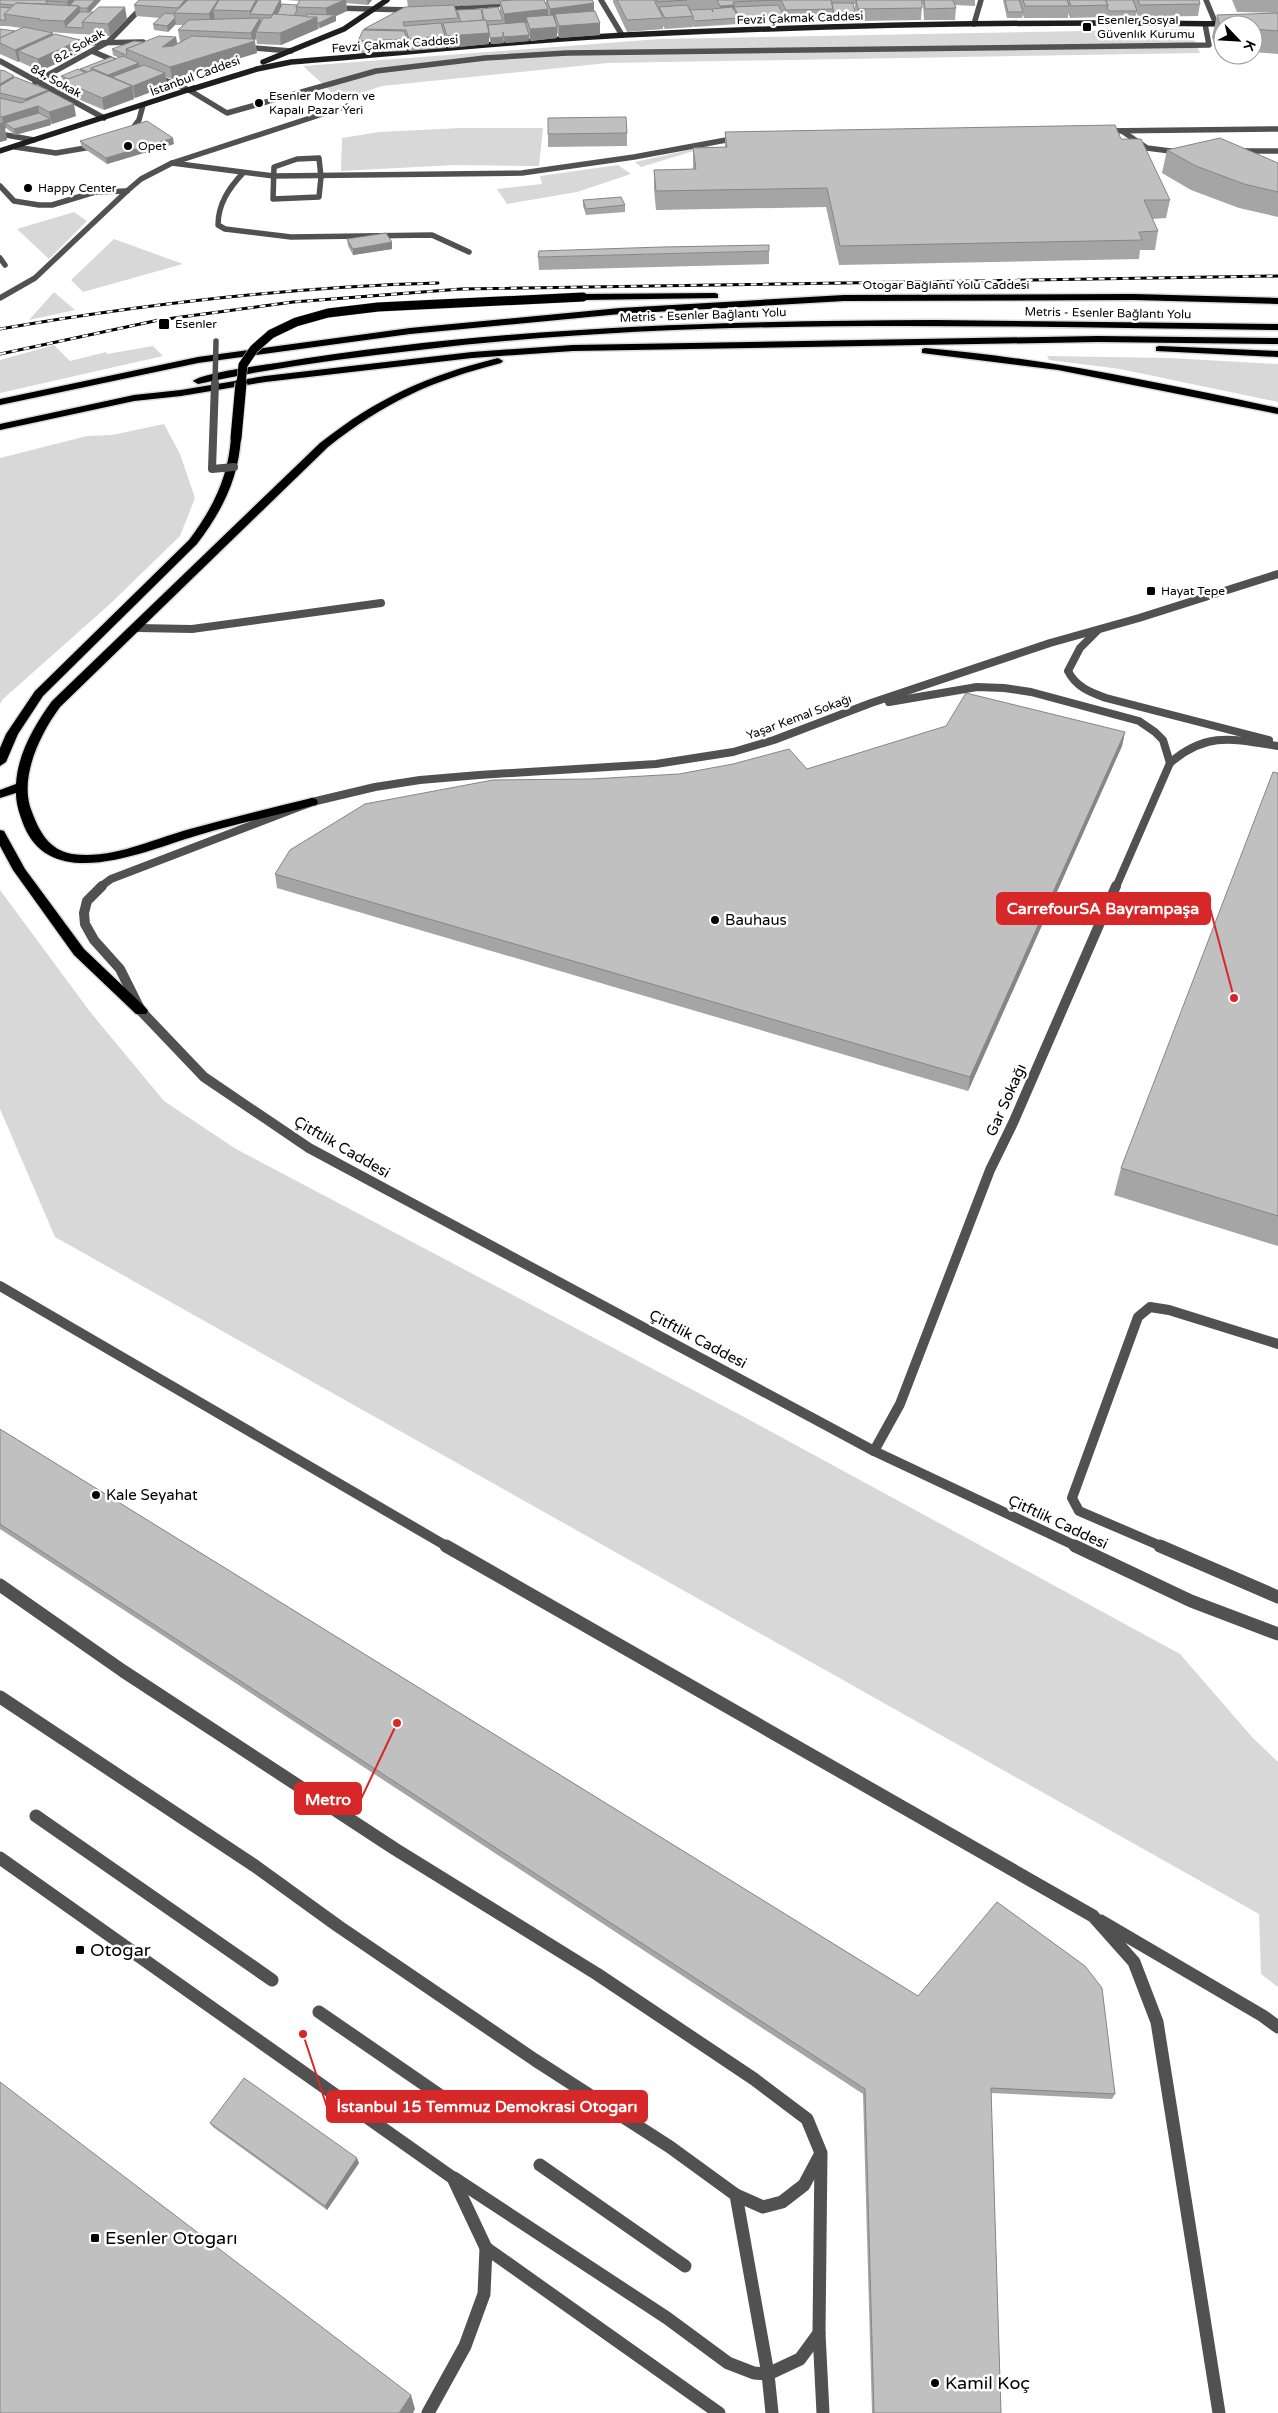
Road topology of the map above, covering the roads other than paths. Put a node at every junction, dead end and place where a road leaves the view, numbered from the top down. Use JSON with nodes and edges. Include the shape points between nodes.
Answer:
{"nodes":[{"id":1,"x":149,"y":0,"type":"edge"},
{"id":2,"x":387,"y":0,"type":"edge"},
{"id":3,"x":601,"y":0,"type":"edge"},
{"id":4,"x":980,"y":0,"type":"edge"},
{"id":5,"x":1206,"y":0,"type":"edge"},
{"id":6,"x":522,"y":3,"type":"edge"},
{"id":7,"x":326,"y":8,"type":"edge"},
{"id":8,"x":375,"y":10,"type":"junction"},
{"id":9,"x":417,"y":10,"type":"edge"},
{"id":10,"x":432,"y":10,"type":"edge"},
{"id":11,"x":1213,"y":17,"type":"edge"},
{"id":12,"x":974,"y":24,"type":"junction"},
{"id":13,"x":1205,"y":24,"type":"junction"},
{"id":14,"x":1213,"y":24,"type":"edge"},
{"id":15,"x":335,"y":35,"type":"junction"},
{"id":16,"x":622,"y":35,"type":"junction"},
{"id":17,"x":57,"y":40,"type":"edge"},
{"id":18,"x":108,"y":42,"type":"junction"},
{"id":19,"x":152,"y":43,"type":"edge"},
{"id":20,"x":239,"y":47,"type":"edge"},
{"id":21,"x":291,"y":51,"type":"junction"},
{"id":22,"x":94,"y":52,"type":"junction"},
{"id":23,"x":323,"y":59,"type":"junction"},
{"id":24,"x":0,"y":61,"type":"edge"},
{"id":25,"x":125,"y":65,"type":"edge"},
{"id":26,"x":153,"y":76,"type":"edge"},
{"id":27,"x":36,"y":82,"type":"junction"},
{"id":28,"x":189,"y":90,"type":"junction"},
{"id":29,"x":143,"y":105,"type":"junction"},
{"id":30,"x":347,"y":106,"type":"dead end"},
{"id":31,"x":104,"y":118,"type":"junction"},
{"id":32,"x":1278,"y":129,"type":"edge"},
{"id":33,"x":1122,"y":131,"type":"junction"},
{"id":34,"x":1092,"y":132,"type":"edge"},
{"id":35,"x":0,"y":134,"type":"edge"},
{"id":36,"x":123,"y":137,"type":"edge"},
{"id":37,"x":747,"y":137,"type":"edge"},
{"id":38,"x":34,"y":140,"type":"junction"},
{"id":39,"x":105,"y":144,"type":"edge"},
{"id":40,"x":15,"y":147,"type":"junction"},
{"id":41,"x":0,"y":151,"type":"edge"},
{"id":42,"x":1230,"y":151,"type":"edge"},
{"id":43,"x":1278,"y":151,"type":"edge"},
{"id":44,"x":1182,"y":152,"type":"edge"},
{"id":45,"x":172,"y":163,"type":"junction"},
{"id":46,"x":242,"y":173,"type":"junction"},
{"id":47,"x":274,"y":176,"type":"junction"},
{"id":48,"x":321,"y":177,"type":"junction"},
{"id":49,"x":0,"y":186,"type":"edge"},
{"id":50,"x":127,"y":191,"type":"junction"},
{"id":51,"x":469,"y":252,"type":"dead end"},
{"id":52,"x":0,"y":258,"type":"edge"},
{"id":53,"x":5,"y":265,"type":"dead end"},
{"id":54,"x":1278,"y":291,"type":"edge"},
{"id":55,"x":1134,"y":297,"type":"junction"},
{"id":56,"x":0,"y":298,"type":"edge"},
{"id":57,"x":759,"y":301,"type":"junction"},
{"id":58,"x":1278,"y":301,"type":"edge"},
{"id":59,"x":1278,"y":327,"type":"edge"},
{"id":60,"x":1278,"y":340,"type":"edge"},
{"id":61,"x":216,"y":341,"type":"dead end"},
{"id":62,"x":913,"y":342,"type":"junction"},
{"id":63,"x":813,"y":343,"type":"junction"},
{"id":64,"x":610,"y":347,"type":"junction"},
{"id":65,"x":1278,"y":354,"type":"edge"},
{"id":66,"x":134,"y":398,"type":"junction"},
{"id":67,"x":0,"y":402,"type":"edge"},
{"id":68,"x":1278,"y":411,"type":"edge"},
{"id":69,"x":0,"y":427,"type":"edge"},
{"id":70,"x":234,"y":467,"type":"junction"},
{"id":71,"x":1278,"y":574,"type":"edge"},
{"id":72,"x":381,"y":603,"type":"dead end"},
{"id":73,"x":113,"y":621,"type":"junction"},
{"id":74,"x":137,"y":628,"type":"junction"},
{"id":75,"x":1098,"y":630,"type":"junction"},
{"id":76,"x":871,"y":703,"type":"junction"},
{"id":77,"x":1278,"y":742,"type":"edge"},
{"id":78,"x":1278,"y":746,"type":"edge"},
{"id":79,"x":0,"y":762,"type":"edge"},
{"id":80,"x":1170,"y":763,"type":"junction"},
{"id":81,"x":23,"y":786,"type":"junction"},
{"id":82,"x":0,"y":794,"type":"edge"},
{"id":83,"x":312,"y":802,"type":"junction"},
{"id":84,"x":0,"y":834,"type":"edge"},
{"id":85,"x":140,"y":1011,"type":"junction"},
{"id":86,"x":0,"y":1286,"type":"edge"},
{"id":87,"x":1278,"y":1344,"type":"edge"},
{"id":88,"x":874,"y":1450,"type":"junction"},
{"id":89,"x":0,"y":1585,"type":"edge"},
{"id":90,"x":1278,"y":1597,"type":"edge"},
{"id":91,"x":1278,"y":1634,"type":"edge"},
{"id":92,"x":0,"y":1697,"type":"edge"},
{"id":93,"x":36,"y":1816,"type":"dead end"},
{"id":94,"x":0,"y":1858,"type":"edge"},
{"id":95,"x":1093,"y":1916,"type":"junction"},
{"id":96,"x":272,"y":1980,"type":"dead end"},
{"id":97,"x":318,"y":2012,"type":"dead end"},
{"id":98,"x":1278,"y":2027,"type":"edge"},
{"id":99,"x":457,"y":2107,"type":"dead end"},
{"id":100,"x":821,"y":2153,"type":"junction"},
{"id":101,"x":540,"y":2165,"type":"dead end"},
{"id":102,"x":453,"y":2178,"type":"junction"},
{"id":103,"x":736,"y":2195,"type":"junction"},
{"id":104,"x":486,"y":2248,"type":"junction"},
{"id":105,"x":685,"y":2266,"type":"dead end"},
{"id":106,"x":819,"y":2333,"type":"junction"},
{"id":107,"x":768,"y":2374,"type":"junction"},
{"id":108,"x":428,"y":2413,"type":"edge"},
{"id":109,"x":719,"y":2413,"type":"edge"},
{"id":110,"x":772,"y":2413,"type":"edge"},
{"id":111,"x":823,"y":2413,"type":"edge"},
{"id":112,"x":1219,"y":2413,"type":"edge"}],
"edges":[{"from":1,"to":18,"type":"street","name":"82. Sokak"},
{"from":2,"to":8,"type":"main road","name":"İstanbul Caddesi"},
{"from":3,"to":16,"type":"street"},
{"from":4,"to":12,"type":"street"},
{"from":5,"to":11,"type":"street"},
{"from":6,"to":10,"type":"street"},
{"from":7,"to":8,"type":"street"},
{"from":8,"to":9,"type":"street"},
{"from":8,"to":15,"type":"main road","name":"İstanbul Caddesi"},
{"from":12,"to":13,"type":"main road","name":"Fevzi Çakmak Caddesi"},
{"from":12,"to":16,"type":"main road","name":"Fevzi Çakmak Caddesi","via":[[829,26]]},
{"from":13,"to":14,"type":"main road","name":"Fevzi Çakmak Caddesi"},
{"from":13,"to":28,"type":"street","via":[[1209,45],[567,53],[485,58],[376,71],[227,113]]},
{"from":15,"to":21,"type":"main road","name":"İstanbul Caddesi"},
{"from":15,"to":23,"type":"main road","via":[[316,52]]},
{"from":16,"to":23,"type":"main road","name":"Fevzi Çakmak Caddesi"},
{"from":17,"to":18,"type":"street"},
{"from":18,"to":19,"type":"street"},
{"from":18,"to":22,"type":"street","name":"82. Sokak"},
{"from":20,"to":21,"type":"street"},
{"from":21,"to":28,"type":"main road","name":"İstanbul Caddesi"},
{"from":22,"to":25,"type":"street"},
{"from":22,"to":27,"type":"street","name":"82. Sokak"},
{"from":23,"to":28,"type":"main road","name":"Fevzi Çakmak Caddesi","via":[[275,65]]},
{"from":24,"to":27,"type":"street","name":"84. Sokak"},
{"from":26,"to":28,"type":"street"},
{"from":27,"to":31,"type":"street","name":"84. Sokak"},
{"from":28,"to":29,"type":"main road","name":"İstanbul Caddesi"},
{"from":29,"to":31,"type":"main road","name":"İstanbul Caddesi"},
{"from":29,"to":36,"type":"street","via":[[135,129]]},
{"from":30,"to":45,"type":"street"},
{"from":31,"to":38,"type":"main road","name":"İstanbul Caddesi"},
{"from":32,"to":33,"type":"street"},
{"from":33,"to":34,"type":"street"},
{"from":33,"to":44,"type":"street","via":[[1147,148]]},
{"from":35,"to":38,"type":"street"},
{"from":37,"to":48,"type":"street","via":[[522,174]]},
{"from":38,"to":40,"type":"main road","name":"İstanbul Caddesi"},
{"from":39,"to":40,"type":"street","via":[[67,154],[39,153]]},
{"from":40,"to":41,"type":"main road","name":"İstanbul Caddesi"},
{"from":42,"to":43,"type":"street"},
{"from":45,"to":46,"type":"street"},
{"from":45,"to":50,"type":"street"},
{"from":46,"to":47,"type":"street"},
{"from":46,"to":51,"type":"street","via":[[228,189],[217,217],[218,225],[225,229],[291,237],[432,235]]},
{"from":47,"to":48,"type":"street"},
{"from":47,"to":48,"type":"street","via":[[274,167],[296,159],[319,158]]},
{"from":47,"to":48,"type":"street","via":[[272,199],[319,197]]},
{"from":49,"to":50,"type":"street","via":[[14,200],[39,205],[52,205],[95,192]]},
{"from":50,"to":56,"type":"street","via":[[34,278]]},
{"from":52,"to":53,"type":"street"},
{"from":54,"to":55,"type":"highway","via":[[1182,292]]},
{"from":55,"to":57,"type":"highway","name":"Otogar Bağlantı Yolu Caddesi","via":[[853,297]]},
{"from":55,"to":58,"type":"highway","name":"Metris - Esenler Bağlantı Yolu"},
{"from":57,"to":67,"type":"highway","via":[[481,323],[334,340],[198,360]]},
{"from":57,"to":70,"type":"highway","bridge":true,"via":[[684,295],[583,296],[378,307],[328,313],[296,322],[271,334],[254,349],[243,365]]},
{"from":59,"to":66,"type":"highway","name":"Metris - Esenler Bağlantı Yolu","via":[[848,323],[590,332],[420,346],[277,364]]},
{"from":60,"to":62,"type":"highway"},
{"from":61,"to":70,"type":"street","bridge":true,"via":[[212,469]]},
{"from":62,"to":63,"type":"highway"},
{"from":62,"to":65,"type":"highway"},
{"from":63,"to":64,"type":"highway"},
{"from":63,"to":68,"type":"highway","via":[[1010,359],[1107,375]]},
{"from":64,"to":66,"type":"highway","via":[[322,371]]},
{"from":64,"to":74,"type":"highway","via":[[465,368],[416,384],[383,402],[324,445]]},
{"from":66,"to":69,"type":"highway"},
{"from":70,"to":73,"type":"highway","via":[[219,506],[198,535]]},
{"from":71,"to":75,"type":"street","name":"Yaşar Kemal Sokağı"},
{"from":72,"to":74,"type":"street","via":[[192,629]]},
{"from":73,"to":74,"type":"highway"},
{"from":73,"to":79,"type":"highway","via":[[39,694],[12,734]]},
{"from":74,"to":81,"type":"highway","via":[[70,690],[43,721],[29,754]]},
{"from":75,"to":76,"type":"street","name":"Yaşar Kemal Sokağı"},
{"from":75,"to":77,"type":"street","via":[[1080,648],[1068,671],[1071,680],[1082,689]]},
{"from":76,"to":80,"type":"street","via":[[900,701],[965,688],[1008,687],[1144,724],[1169,750]]},
{"from":76,"to":83,"type":"street","name":"Yaşar Kemal Sokağı","via":[[774,740],[687,761],[420,780]]},
{"from":78,"to":80,"type":"street","via":[[1242,741],[1206,742],[1187,748]]},
{"from":80,"to":88,"type":"street","name":"Gar Sokağı","via":[[990,1170],[900,1404]]},
{"from":81,"to":82,"type":"highway"},
{"from":81,"to":83,"type":"highway","via":[[23,806],[35,837],[52,851],[88,860],[107,859],[180,836]]},
{"from":83,"to":85,"type":"street","name":"Yaşar Kemal Sokağı","via":[[111,878],[88,900],[85,924],[94,940],[120,969]]},
{"from":84,"to":85,"type":"highway","via":[[26,882],[79,952]]},
{"from":85,"to":88,"type":"street","name":"Çitftlik Caddesi","via":[[204,1077],[309,1148]]},
{"from":86,"to":95,"type":"street","via":[[535,1598]]},
{"from":87,"to":90,"type":"street","via":[[1169,1310],[1150,1308],[1138,1317],[1072,1498],[1079,1511]]},
{"from":88,"to":91,"type":"street","name":"Çitftlik Caddesi","via":[[1191,1601]]},
{"from":89,"to":100,"type":"street","via":[[123,1671],[754,2079],[807,2120]]},
{"from":92,"to":103,"type":"street","via":[[255,1866],[338,1926],[670,2147]]},
{"from":93,"to":96,"type":"street"},
{"from":94,"to":102,"type":"street"},
{"from":95,"to":98,"type":"street"},
{"from":95,"to":112,"type":"street","via":[[1134,1962],[1157,2022]]},
{"from":97,"to":99,"type":"street"},
{"from":100,"to":103,"type":"street","via":[[804,2185],[782,2202],[764,2207]]},
{"from":100,"to":106,"type":"street"},
{"from":101,"to":105,"type":"street"},
{"from":102,"to":104,"type":"street"},
{"from":102,"to":107,"type":"street","via":[[667,2318],[728,2363],[754,2373]]},
{"from":103,"to":107,"type":"street"},
{"from":104,"to":108,"type":"street","via":[[481,2303],[465,2346]]},
{"from":104,"to":109,"type":"street"},
{"from":106,"to":107,"type":"street","via":[[800,2359]]},
{"from":106,"to":111,"type":"street"},
{"from":107,"to":110,"type":"street"}]}
